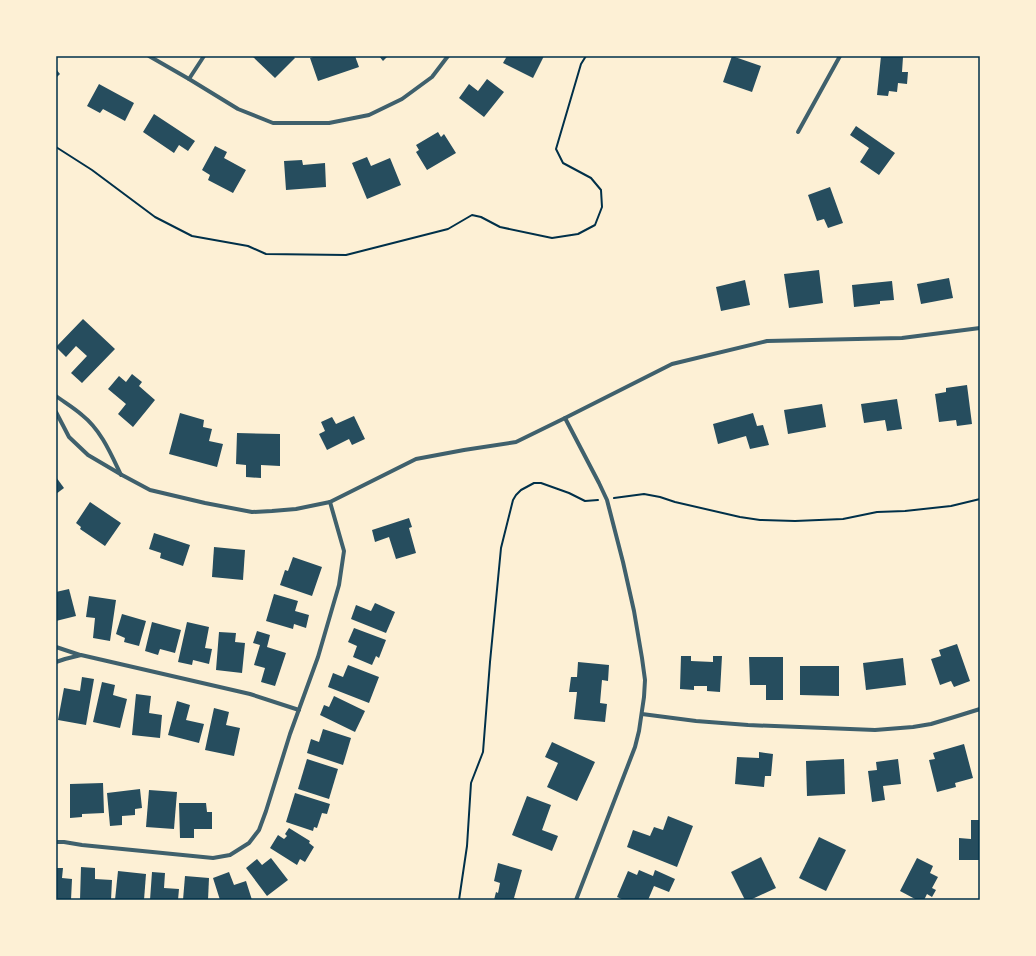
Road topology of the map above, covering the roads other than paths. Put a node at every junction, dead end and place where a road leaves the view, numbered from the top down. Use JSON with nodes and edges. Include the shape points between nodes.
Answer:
{"nodes":[{"id":1,"x":148,"y":56,"type":"edge"},
{"id":2,"x":204,"y":56,"type":"edge"},
{"id":3,"x":448,"y":56,"type":"edge"},
{"id":4,"x":840,"y":56,"type":"edge"},
{"id":5,"x":189,"y":78,"type":"junction"},
{"id":6,"x":798,"y":132,"type":"dead end"},
{"id":7,"x":980,"y":328,"type":"edge"},
{"id":8,"x":56,"y":396,"type":"edge"},
{"id":9,"x":56,"y":412,"type":"edge"},
{"id":10,"x":565,"y":418,"type":"junction"},
{"id":11,"x":122,"y":475,"type":"junction"},
{"id":12,"x":330,"y":502,"type":"junction"},
{"id":13,"x":56,"y":647,"type":"edge"},
{"id":14,"x":81,"y":655,"type":"junction"},
{"id":15,"x":56,"y":662,"type":"edge"},
{"id":16,"x":980,"y":709,"type":"edge"},
{"id":17,"x":299,"y":710,"type":"junction"},
{"id":18,"x":642,"y":714,"type":"junction"},
{"id":19,"x":56,"y":842,"type":"edge"},
{"id":20,"x":576,"y":900,"type":"edge"}],
"edges":[{"from":1,"to":5,"type":"street"},
{"from":2,"to":5,"type":"street"},
{"from":3,"to":5,"type":"street","via":[[432,77],[402,99],[369,115],[329,123],[273,123],[238,109]]},
{"from":4,"to":6,"type":"street"},
{"from":7,"to":10,"type":"street","via":[[902,338],[767,341],[672,364]]},
{"from":8,"to":11,"type":"street","via":[[92,425],[105,442]]},
{"from":9,"to":11,"type":"street","via":[[69,437],[88,455]]},
{"from":10,"to":12,"type":"street","via":[[516,442],[416,459]]},
{"from":10,"to":18,"type":"street","via":[[607,500],[625,569],[642,658]]},
{"from":11,"to":12,"type":"street","via":[[150,490],[252,512],[296,509]]},
{"from":12,"to":17,"type":"street","via":[[344,551],[339,585]]},
{"from":13,"to":14,"type":"street"},
{"from":14,"to":15,"type":"street"},
{"from":14,"to":17,"type":"street","via":[[250,694]]},
{"from":16,"to":18,"type":"street","via":[[931,724],[875,730],[748,725]]},
{"from":17,"to":19,"type":"street","via":[[259,830],[249,843],[230,855],[213,858]]},
{"from":18,"to":20,"type":"street","via":[[635,747]]}]}
